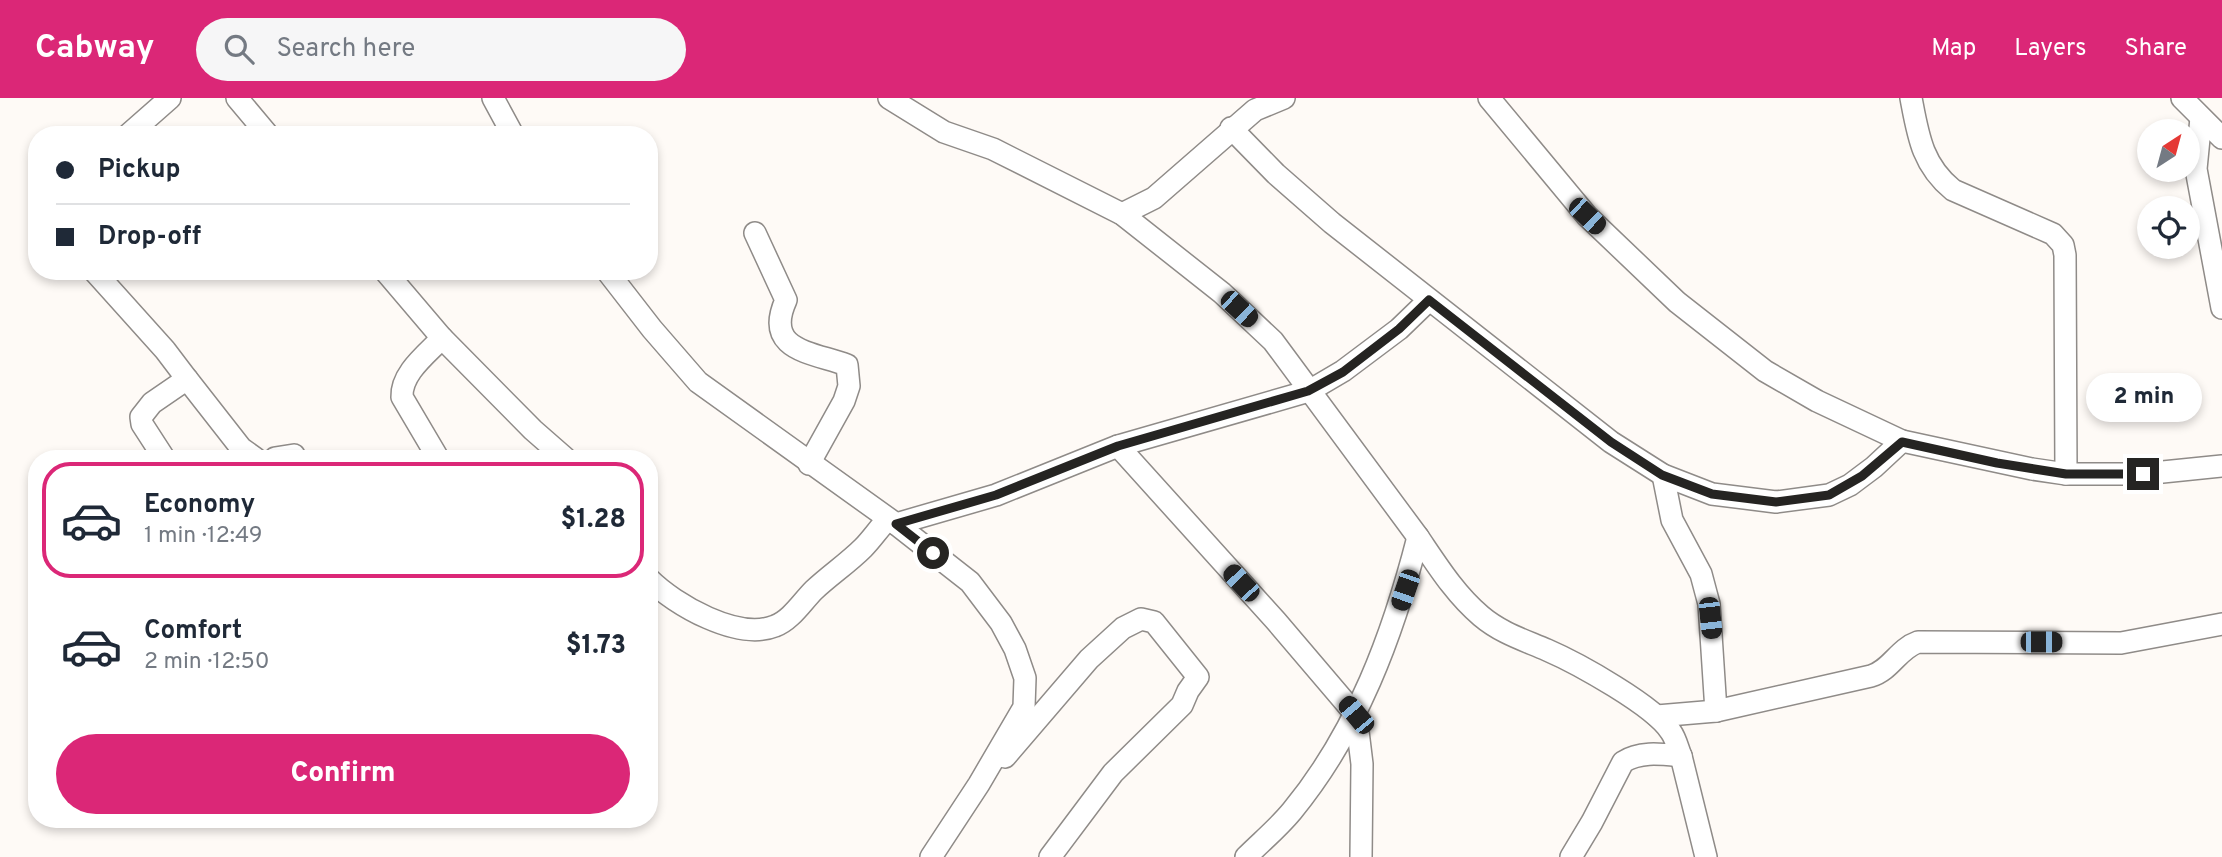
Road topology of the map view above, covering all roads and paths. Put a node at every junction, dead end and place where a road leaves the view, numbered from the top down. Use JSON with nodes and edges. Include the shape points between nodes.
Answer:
{"nodes":[{"id":1,"x":170,"y":98,"type":"edge"},
{"id":2,"x":237,"y":98,"type":"edge"},
{"id":3,"x":493,"y":98,"type":"edge"},
{"id":4,"x":889,"y":98,"type":"edge"},
{"id":5,"x":1284,"y":98,"type":"edge"},
{"id":6,"x":1489,"y":98,"type":"edge"},
{"id":7,"x":1911,"y":98,"type":"edge"},
{"id":8,"x":2182,"y":98,"type":"edge"},
{"id":9,"x":138,"y":126,"type":"edge"},
{"id":10,"x":260,"y":126,"type":"edge"},
{"id":11,"x":508,"y":126,"type":"edge"},
{"id":12,"x":1231,"y":128,"type":"junction"},
{"id":13,"x":2215,"y":128,"type":"edge"},
{"id":14,"x":1122,"y":214,"type":"junction"},
{"id":15,"x":755,"y":233,"type":"dead end"},
{"id":16,"x":102,"y":280,"type":"edge"},
{"id":17,"x":393,"y":280,"type":"edge"},
{"id":18,"x":613,"y":280,"type":"edge"},
{"id":19,"x":1429,"y":300,"type":"junction"},
{"id":20,"x":2222,"y":308,"type":"edge"},
{"id":21,"x":442,"y":338,"type":"junction"},
{"id":22,"x":187,"y":379,"type":"junction"},
{"id":23,"x":1308,"y":391,"type":"junction"},
{"id":24,"x":1902,"y":442,"type":"junction"},
{"id":25,"x":1118,"y":446,"type":"junction"},
{"id":26,"x":159,"y":450,"type":"edge"},
{"id":27,"x":242,"y":450,"type":"edge"},
{"id":28,"x":433,"y":450,"type":"edge"},
{"id":29,"x":556,"y":450,"type":"edge"},
{"id":30,"x":809,"y":464,"type":"junction"},
{"id":31,"x":2222,"y":466,"type":"edge"},
{"id":32,"x":2066,"y":474,"type":"junction"},
{"id":33,"x":1662,"y":475,"type":"junction"},
{"id":34,"x":892,"y":522,"type":"junction"},
{"id":35,"x":1418,"y":537,"type":"junction"},
{"id":36,"x":658,"y":587,"type":"edge"},
{"id":37,"x":2222,"y":624,"type":"edge"},
{"id":38,"x":1716,"y":711,"type":"junction"},
{"id":39,"x":1356,"y":715,"type":"junction"},
{"id":40,"x":1657,"y":716,"type":"junction"},
{"id":41,"x":1681,"y":757,"type":"junction"},
{"id":42,"x":979,"y":784,"type":"junction"},
{"id":43,"x":931,"y":857,"type":"edge"},
{"id":44,"x":1050,"y":857,"type":"edge"},
{"id":45,"x":1246,"y":857,"type":"edge"},
{"id":46,"x":1361,"y":857,"type":"edge"},
{"id":47,"x":1571,"y":857,"type":"edge"},
{"id":48,"x":1706,"y":857,"type":"edge"}],
"edges":[{"from":1,"to":9,"type":"street"},
{"from":2,"to":10,"type":"street"},
{"from":3,"to":11,"type":"street"},
{"from":4,"to":14,"type":"street","via":[[944,132],[993,149]]},
{"from":5,"to":12,"type":"street","via":[[1255,110]]},
{"from":6,"to":24,"type":"street","via":[[1587,216],[1676,302],[1765,371]]},
{"from":7,"to":32,"type":"street","via":[[1920,141],[1942,181],[2053,234],[2063,245]]},
{"from":8,"to":13,"type":"street"},
{"from":12,"to":14,"type":"street","via":[[1154,198]]},
{"from":12,"to":19,"type":"street","via":[[1332,223]]},
{"from":13,"to":20,"type":"street","via":[[2196,169]]},
{"from":14,"to":23,"type":"street","via":[[1222,293],[1273,341]]},
{"from":15,"to":30,"type":"street","via":[[786,300],[781,333],[797,349],[847,365],[849,386],[842,407]]},
{"from":16,"to":22,"type":"street"},
{"from":17,"to":21,"type":"street"},
{"from":18,"to":30,"type":"street","via":[[698,382]]},
{"from":19,"to":23,"type":"street","via":[[1343,372]]},
{"from":19,"to":33,"type":"street","via":[[1611,442]]},
{"from":21,"to":28,"type":"street","via":[[407,376],[402,388],[405,403]]},
{"from":21,"to":29,"type":"street"},
{"from":22,"to":26,"type":"street","via":[[152,403],[141,417]]},
{"from":22,"to":27,"type":"street"},
{"from":23,"to":25,"type":"street"},
{"from":23,"to":35,"type":"street"},
{"from":24,"to":32,"type":"street"},
{"from":24,"to":33,"type":"street","via":[[1850,485],[1829,495],[1776,502],[1712,494]]},
{"from":25,"to":34,"type":"street","via":[[996,495]]},
{"from":25,"to":39,"type":"street"},
{"from":30,"to":34,"type":"street"},
{"from":31,"to":32,"type":"street","via":[[2143,474]]},
{"from":33,"to":38,"type":"street","via":[[1672,520],[1701,574],[1709,604]]},
{"from":34,"to":36,"type":"street","via":[[786,621],[766,629],[746,631],[727,626]]},
{"from":34,"to":42,"type":"street","via":[[970,582],[1001,623],[1025,678],[1024,707]]},
{"from":35,"to":39,"type":"street","via":[[1405,590]]},
{"from":35,"to":40,"type":"street","via":[[1462,597],[1482,616],[1511,636],[1581,666]]},
{"from":37,"to":38,"type":"street","via":[[2121,643],[1918,642],[1908,645],[1879,674]]},
{"from":38,"to":40,"type":"street"},
{"from":39,"to":45,"type":"street","via":[[1321,773],[1290,813]]},
{"from":39,"to":46,"type":"street","via":[[1362,764]]},
{"from":40,"to":41,"type":"street","via":[[1672,732]]},
{"from":41,"to":47,"type":"street","via":[[1661,753],[1632,756],[1623,762]]},
{"from":41,"to":48,"type":"street"},
{"from":42,"to":43,"type":"street"},
{"from":42,"to":44,"type":"street","via":[[1108,641],[1142,620],[1154,622],[1198,677],[1182,705],[1113,773]]}]}
